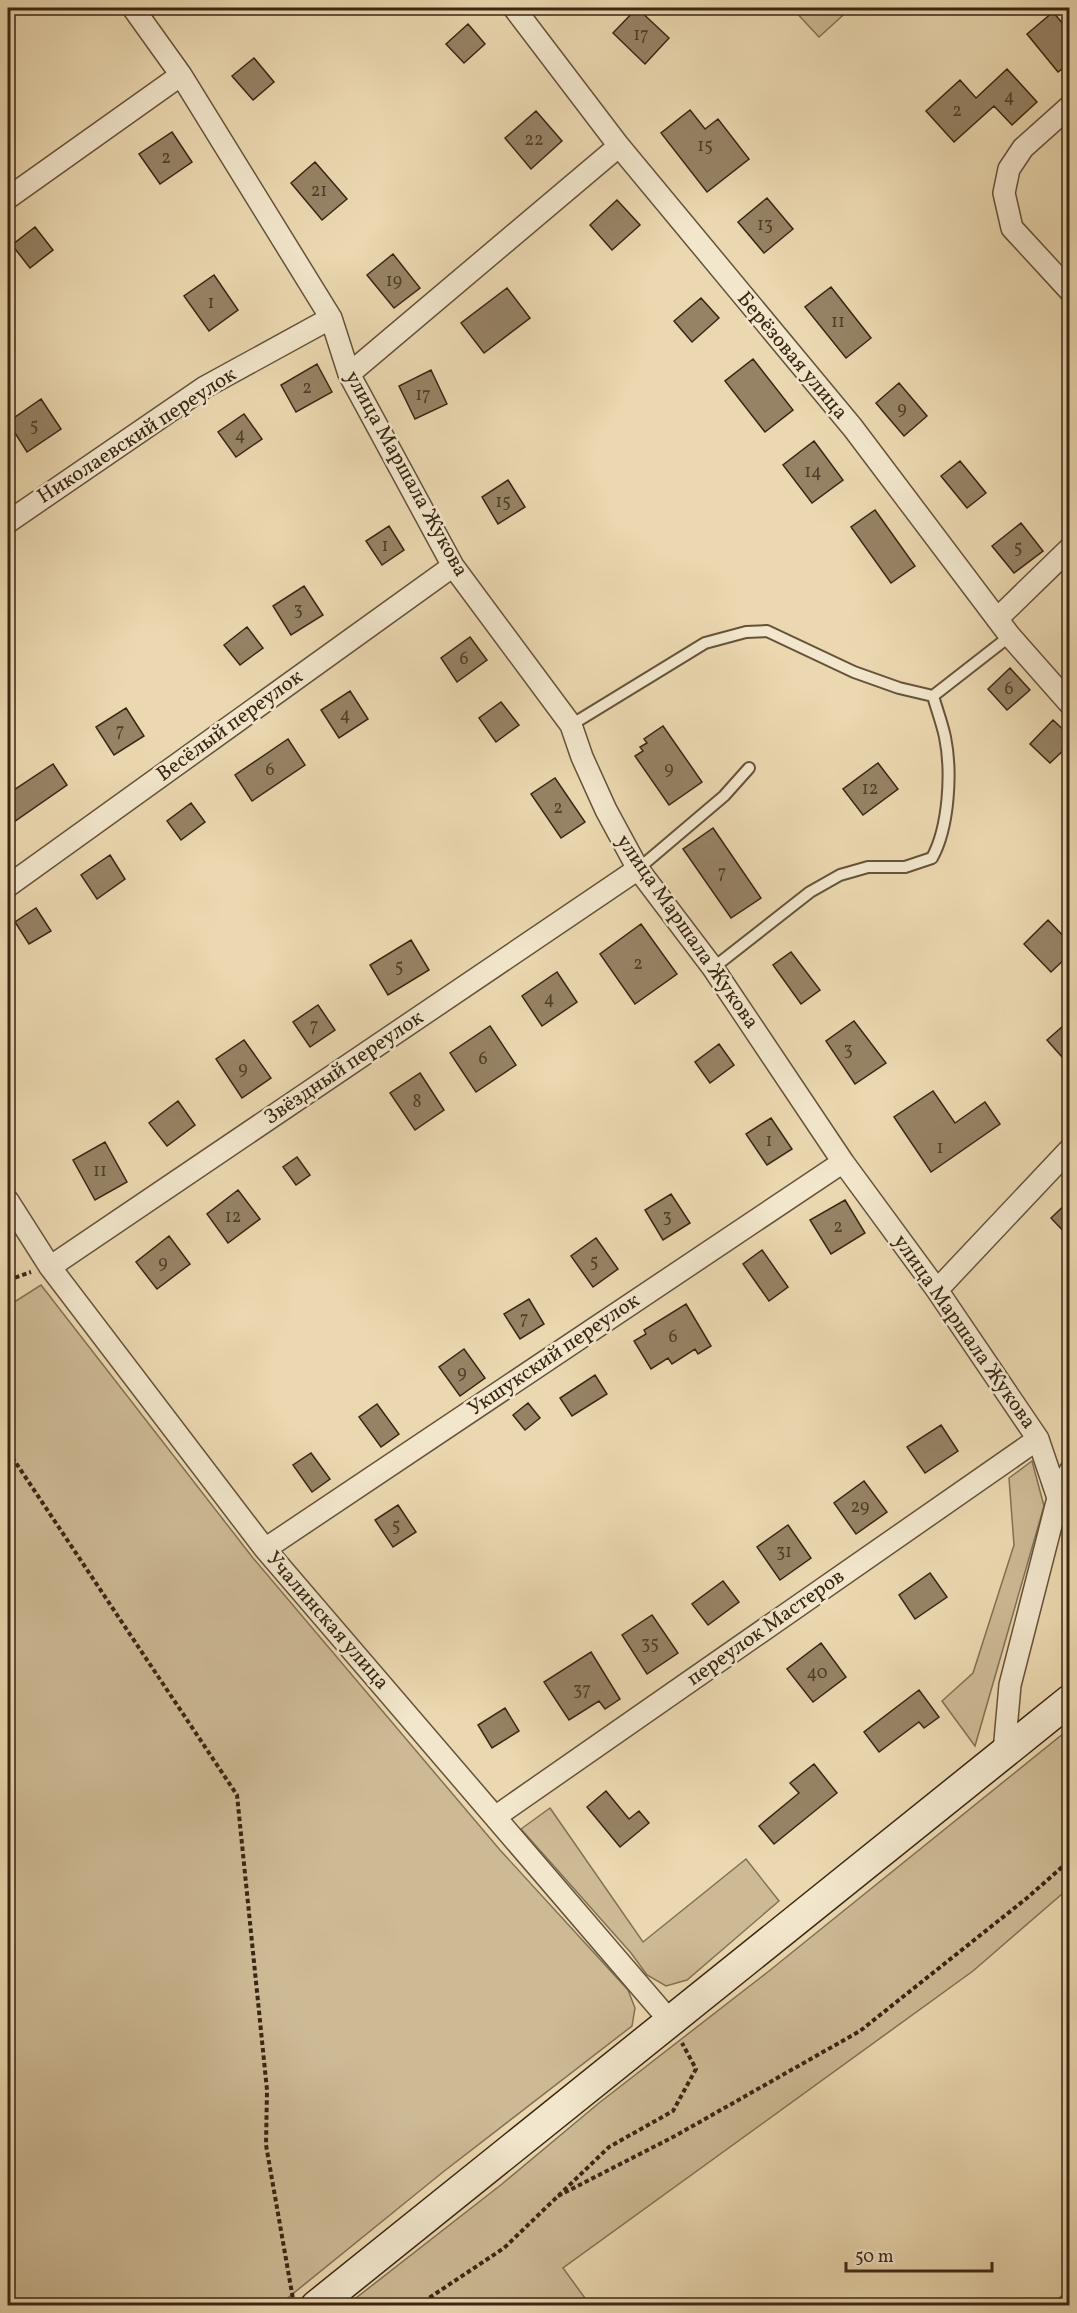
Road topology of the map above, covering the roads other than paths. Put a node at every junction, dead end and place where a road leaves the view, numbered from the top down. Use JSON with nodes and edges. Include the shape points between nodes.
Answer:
{"nodes":[{"id":1,"x":132,"y":8,"type":"edge"},
{"id":2,"x":514,"y":8,"type":"edge"},
{"id":3,"x":181,"y":75,"type":"junction"},
{"id":4,"x":1070,"y":106,"type":"edge"},
{"id":5,"x":618,"y":146,"type":"junction"},
{"id":6,"x":8,"y":198,"type":"edge"},
{"id":7,"x":1070,"y":291,"type":"edge"},
{"id":8,"x":331,"y":318,"type":"junction"},
{"id":9,"x":349,"y":374,"type":"junction"},
{"id":10,"x":8,"y":522,"type":"edge"},
{"id":11,"x":1070,"y":548,"type":"edge"},
{"id":12,"x":453,"y":566,"type":"junction"},
{"id":13,"x":997,"y":619,"type":"junction"},
{"id":14,"x":1010,"y":636,"type":"junction"},
{"id":15,"x":933,"y":696,"type":"junction"},
{"id":16,"x":1070,"y":704,"type":"edge"},
{"id":17,"x":571,"y":725,"type":"junction"},
{"id":18,"x":749,"y":768,"type":"dead end"},
{"id":19,"x":638,"y":869,"type":"junction"},
{"id":20,"x":8,"y":886,"type":"edge"},
{"id":21,"x":713,"y":968,"type":"junction"},
{"id":22,"x":1070,"y":1149,"type":"edge"},
{"id":23,"x":843,"y":1162,"type":"junction"},
{"id":24,"x":8,"y":1201,"type":"edge"},
{"id":25,"x":50,"y":1267,"type":"junction"},
{"id":26,"x":937,"y":1290,"type":"junction"},
{"id":27,"x":1038,"y":1439,"type":"junction"},
{"id":28,"x":1070,"y":1471,"type":"edge"},
{"id":29,"x":1058,"y":1498,"type":"junction"},
{"id":30,"x":265,"y":1549,"type":"junction"},
{"id":31,"x":1070,"y":1700,"type":"edge"},
{"id":32,"x":1004,"y":1752,"type":"junction"},
{"id":33,"x":495,"y":1817,"type":"junction"},
{"id":34,"x":670,"y":2021,"type":"junction"},
{"id":35,"x":315,"y":2306,"type":"edge"}],
"edges":[{"from":1,"to":3,"type":"street","name":"улица Маршала Жукова"},
{"from":2,"to":5,"type":"street","name":"Берёзовая улица"},
{"from":3,"to":6,"type":"street"},
{"from":3,"to":8,"type":"street","name":"улица Маршала Жукова"},
{"from":4,"to":7,"type":"street","via":[[1023,148],[1009,169],[1004,193],[1012,228]]},
{"from":5,"to":9,"type":"street"},
{"from":5,"to":13,"type":"street","name":"Берёзовая улица","via":[[853,428]]},
{"from":8,"to":9,"type":"street","name":"улица Маршала Жукова"},
{"from":8,"to":10,"type":"street","name":"Николаевский переулок","via":[[205,387]]},
{"from":9,"to":12,"type":"street","name":"улица Маршала Жукова"},
{"from":11,"to":13,"type":"street"},
{"from":12,"to":17,"type":"street","name":"улица Маршала Жукова"},
{"from":12,"to":20,"type":"street","name":"Весёлый переулок"},
{"from":13,"to":14,"type":"street","name":"Берёзовая улица"},
{"from":14,"to":15,"type":"lane"},
{"from":14,"to":16,"type":"street","name":"Берёзовая улица"},
{"from":15,"to":17,"type":"lane","via":[[854,672],[767,631],[746,632],[705,643]]},
{"from":15,"to":21,"type":"lane","via":[[945,737],[949,770],[939,844],[932,858],[905,867],[868,867],[840,875],[810,892]]},
{"from":17,"to":19,"type":"street","name":"улица Маршала Жукова","via":[[606,810]]},
{"from":18,"to":19,"type":"lane","via":[[724,796]]},
{"from":19,"to":21,"type":"street","name":"улица Маршала Жукова"},
{"from":19,"to":25,"type":"street","name":"Звёздный переулок"},
{"from":21,"to":23,"type":"street","name":"улица Маршала Жукова"},
{"from":22,"to":26,"type":"street"},
{"from":23,"to":26,"type":"street","name":"улица Маршала Жукова"},
{"from":23,"to":30,"type":"street","name":"Укшукский переулок"},
{"from":24,"to":25,"type":"street","name":"Учалинская улица"},
{"from":25,"to":30,"type":"street","name":"Учалинская улица"},
{"from":26,"to":27,"type":"street","name":"улица Маршала Жукова"},
{"from":27,"to":29,"type":"street","name":"улица Маршала Жукова"},
{"from":27,"to":33,"type":"street","name":"переулок Мастеров"},
{"from":28,"to":29,"type":"street"},
{"from":29,"to":32,"type":"street","via":[[1010,1685]]},
{"from":30,"to":33,"type":"street","name":"Учалинская улица"},
{"from":31,"to":32,"type":"main road"},
{"from":32,"to":34,"type":"main road"},
{"from":33,"to":34,"type":"street","name":"Учалинская улица"},
{"from":34,"to":35,"type":"main road"}]}
